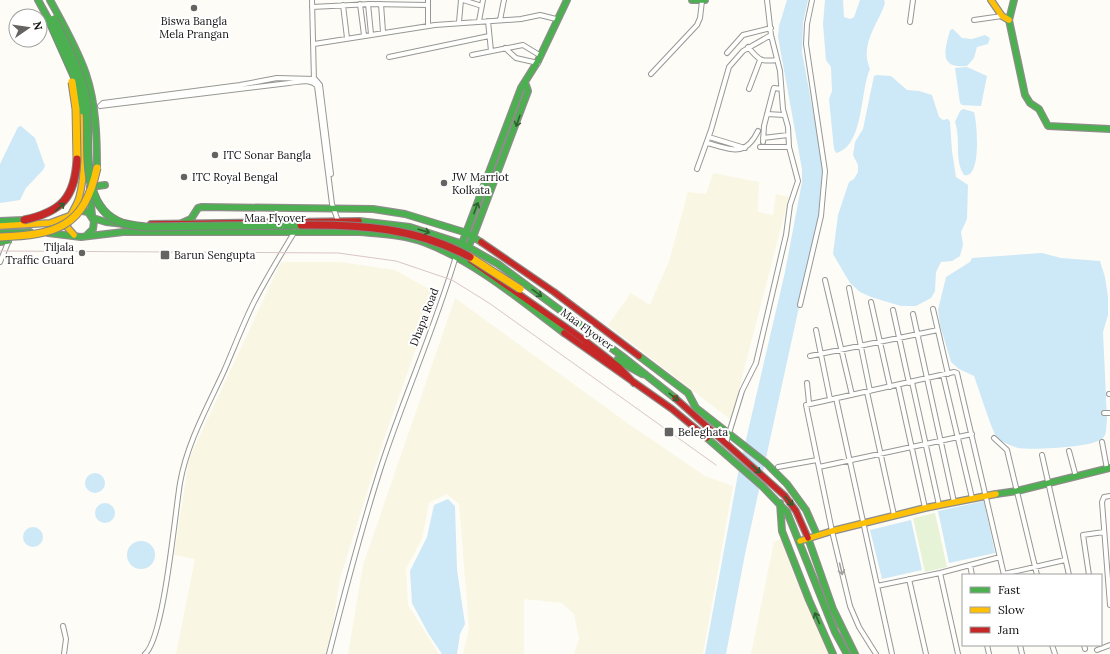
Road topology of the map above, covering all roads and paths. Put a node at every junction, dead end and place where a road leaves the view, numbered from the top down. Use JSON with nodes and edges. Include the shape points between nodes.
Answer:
{"nodes":[{"id":1,"x":37,"y":0,"type":"edge"},
{"id":2,"x":44,"y":0,"type":"edge"},
{"id":3,"x":47,"y":0,"type":"edge"},
{"id":4,"x":50,"y":0,"type":"edge"},
{"id":5,"x":312,"y":0,"type":"edge"},
{"id":6,"x":423,"y":0,"type":"edge"},
{"id":7,"x":428,"y":0,"type":"edge"},
{"id":8,"x":462,"y":0,"type":"edge"},
{"id":9,"x":483,"y":0,"type":"edge"},
{"id":10,"x":504,"y":0,"type":"edge"},
{"id":11,"x":566,"y":0,"type":"edge"},
{"id":12,"x":692,"y":0,"type":"edge"},
{"id":13,"x":703,"y":0,"type":"edge"},
{"id":14,"x":767,"y":0,"type":"edge"},
{"id":15,"x":812,"y":0,"type":"edge"},
{"id":16,"x":913,"y":0,"type":"edge"},
{"id":17,"x":991,"y":0,"type":"edge"},
{"id":18,"x":1014,"y":0,"type":"edge"},
{"id":19,"x":370,"y":2,"type":"edge"},
{"id":20,"x":384,"y":2,"type":"edge"},
{"id":21,"x":396,"y":2,"type":"edge"},
{"id":22,"x":411,"y":2,"type":"edge"},
{"id":23,"x":360,"y":4,"type":"junction"},
{"id":24,"x":343,"y":5,"type":"junction"},
{"id":25,"x":423,"y":5,"type":"junction"},
{"id":26,"x":428,"y":5,"type":"junction"},
{"id":27,"x":482,"y":6,"type":"junction"},
{"id":28,"x":312,"y":7,"type":"junction"},
{"id":29,"x":1005,"y":18,"type":"junction"},
{"id":30,"x":556,"y":19,"type":"junction"},
{"id":31,"x":500,"y":20,"type":"junction"},
{"id":32,"x":974,"y":20,"type":"dead end"},
{"id":33,"x":479,"y":21,"type":"junction"},
{"id":34,"x":488,"y":21,"type":"junction"},
{"id":35,"x":459,"y":22,"type":"junction"},
{"id":36,"x":910,"y":22,"type":"dead end"},
{"id":37,"x":428,"y":26,"type":"junction"},
{"id":38,"x":770,"y":28,"type":"junction"},
{"id":39,"x":383,"y":32,"type":"junction"},
{"id":40,"x":371,"y":34,"type":"junction"},
{"id":41,"x":364,"y":35,"type":"junction"},
{"id":42,"x":771,"y":35,"type":"junction"},
{"id":43,"x":489,"y":36,"type":"junction"},
{"id":44,"x":347,"y":38,"type":"junction"},
{"id":45,"x":314,"y":44,"type":"junction"},
{"id":46,"x":748,"y":47,"type":"junction"},
{"id":47,"x":505,"y":48,"type":"junction"},
{"id":48,"x":491,"y":51,"type":"junction"},
{"id":49,"x":64,"y":52,"type":"junction"},
{"id":50,"x":727,"y":53,"type":"dead end"},
{"id":51,"x":472,"y":55,"type":"dead end"},
{"id":52,"x":389,"y":57,"type":"dead end"},
{"id":53,"x":539,"y":59,"type":"junction"},
{"id":54,"x":760,"y":60,"type":"junction"},
{"id":55,"x":777,"y":60,"type":"junction"},
{"id":56,"x":651,"y":74,"type":"dead end"},
{"id":57,"x":314,"y":81,"type":"junction"},
{"id":58,"x":750,"y":89,"type":"dead end"},
{"id":59,"x":782,"y":89,"type":"junction"},
{"id":60,"x":767,"y":114,"type":"junction"},
{"id":61,"x":784,"y":115,"type":"junction"},
{"id":62,"x":1110,"y":129,"type":"edge"},
{"id":63,"x":758,"y":131,"type":"dead end"},
{"id":64,"x":788,"y":135,"type":"junction"},
{"id":65,"x":709,"y":137,"type":"junction"},
{"id":66,"x":707,"y":143,"type":"junction"},
{"id":67,"x":760,"y":147,"type":"dead end"},
{"id":68,"x":789,"y":147,"type":"junction"},
{"id":69,"x":745,"y":148,"type":"junction"},
{"id":70,"x":697,"y":169,"type":"dead end"},
{"id":71,"x":105,"y":185,"type":"dead end"},
{"id":72,"x":90,"y":187,"type":"junction"},
{"id":73,"x":334,"y":207,"type":"junction"},
{"id":74,"x":71,"y":214,"type":"junction"},
{"id":75,"x":92,"y":216,"type":"junction"},
{"id":76,"x":0,"y":220,"type":"edge"},
{"id":77,"x":338,"y":221,"type":"junction"},
{"id":78,"x":182,"y":223,"type":"junction"},
{"id":79,"x":0,"y":226,"type":"edge"},
{"id":80,"x":296,"y":231,"type":"junction"},
{"id":81,"x":0,"y":233,"type":"edge"},
{"id":82,"x":13,"y":233,"type":"junction"},
{"id":83,"x":470,"y":235,"type":"junction"},
{"id":84,"x":76,"y":236,"type":"junction"},
{"id":85,"x":86,"y":236,"type":"junction"},
{"id":86,"x":0,"y":237,"type":"edge"},
{"id":87,"x":8,"y":241,"type":"junction"},
{"id":88,"x":0,"y":242,"type":"edge"},
{"id":89,"x":465,"y":246,"type":"junction"},
{"id":90,"x":456,"y":256,"type":"junction"},
{"id":91,"x":0,"y":262,"type":"edge"},
{"id":92,"x":825,"y":280,"type":"dead end"},
{"id":93,"x":849,"y":288,"type":"dead end"},
{"id":94,"x":520,"y":292,"type":"junction"},
{"id":95,"x":871,"y":302,"type":"dead end"},
{"id":96,"x":800,"y":305,"type":"dead end"},
{"id":97,"x":933,"y":309,"type":"dead end"},
{"id":98,"x":893,"y":310,"type":"dead end"},
{"id":99,"x":913,"y":314,"type":"dead end"},
{"id":100,"x":816,"y":330,"type":"dead end"},
{"id":101,"x":938,"y":330,"type":"junction"},
{"id":102,"x":918,"y":334,"type":"junction"},
{"id":103,"x":900,"y":338,"type":"junction"},
{"id":104,"x":880,"y":342,"type":"junction"},
{"id":105,"x":860,"y":346,"type":"junction"},
{"id":106,"x":841,"y":350,"type":"junction"},
{"id":107,"x":822,"y":354,"type":"junction"},
{"id":108,"x":810,"y":356,"type":"dead end"},
{"id":109,"x":642,"y":374,"type":"junction"},
{"id":110,"x":948,"y":374,"type":"junction"},
{"id":111,"x":943,"y":375,"type":"junction"},
{"id":112,"x":928,"y":378,"type":"junction"},
{"id":113,"x":911,"y":382,"type":"junction"},
{"id":114,"x":634,"y":383,"type":"junction"},
{"id":115,"x":807,"y":383,"type":"dead end"},
{"id":116,"x":898,"y":385,"type":"junction"},
{"id":117,"x":890,"y":387,"type":"junction"},
{"id":118,"x":869,"y":391,"type":"junction"},
{"id":119,"x":852,"y":395,"type":"junction"},
{"id":120,"x":836,"y":398,"type":"junction"},
{"id":121,"x":830,"y":399,"type":"junction"},
{"id":122,"x":809,"y":403,"type":"junction"},
{"id":123,"x":1110,"y":413,"type":"edge"},
{"id":124,"x":1104,"y":414,"type":"dead end"},
{"id":125,"x":728,"y":434,"type":"junction"},
{"id":126,"x":972,"y":434,"type":"junction"},
{"id":127,"x":958,"y":438,"type":"junction"},
{"id":128,"x":994,"y":438,"type":"dead end"},
{"id":129,"x":941,"y":441,"type":"junction"},
{"id":130,"x":1102,"y":442,"type":"dead end"},
{"id":131,"x":726,"y":443,"type":"junction"},
{"id":132,"x":926,"y":445,"type":"junction"},
{"id":133,"x":911,"y":448,"type":"junction"},
{"id":134,"x":1069,"y":451,"type":"dead end"},
{"id":135,"x":880,"y":454,"type":"junction"},
{"id":136,"x":1042,"y":455,"type":"dead end"},
{"id":137,"x":817,"y":460,"type":"junction"},
{"id":138,"x":849,"y":460,"type":"junction"},
{"id":139,"x":778,"y":467,"type":"dead end"},
{"id":140,"x":819,"y":467,"type":"junction"},
{"id":141,"x":1109,"y":469,"type":"edge"},
{"id":142,"x":1076,"y":477,"type":"junction"},
{"id":143,"x":1049,"y":484,"type":"junction"},
{"id":144,"x":1017,"y":491,"type":"junction"},
{"id":145,"x":986,"y":495,"type":"junction"},
{"id":146,"x":1110,"y":496,"type":"edge"},
{"id":147,"x":972,"y":498,"type":"junction"},
{"id":148,"x":954,"y":502,"type":"junction"},
{"id":149,"x":780,"y":503,"type":"junction"},
{"id":150,"x":939,"y":505,"type":"junction"},
{"id":151,"x":925,"y":508,"type":"junction"},
{"id":152,"x":894,"y":515,"type":"junction"},
{"id":153,"x":863,"y":524,"type":"junction"},
{"id":154,"x":832,"y":531,"type":"junction"},
{"id":155,"x":1104,"y":532,"type":"junction"},
{"id":156,"x":817,"y":535,"type":"junction"},
{"id":157,"x":808,"y":538,"type":"junction"},
{"id":158,"x":800,"y":541,"type":"junction"},
{"id":159,"x":1000,"y":557,"type":"junction"},
{"id":160,"x":1065,"y":560,"type":"junction"},
{"id":161,"x":970,"y":565,"type":"junction"},
{"id":162,"x":1035,"y":567,"type":"junction"},
{"id":163,"x":940,"y":573,"type":"junction"},
{"id":164,"x":972,"y":574,"type":"edge"},
{"id":165,"x":1004,"y":574,"type":"edge"},
{"id":166,"x":1036,"y":574,"type":"edge"},
{"id":167,"x":1069,"y":574,"type":"edge"},
{"id":168,"x":1089,"y":574,"type":"edge"},
{"id":169,"x":909,"y":579,"type":"junction"},
{"id":170,"x":877,"y":586,"type":"junction"},
{"id":171,"x":1110,"y":605,"type":"edge"},
{"id":172,"x":63,"y":626,"type":"dead end"},
{"id":173,"x":1110,"y":644,"type":"edge"},
{"id":174,"x":1097,"y":650,"type":"dead end"},
{"id":175,"x":1022,"y":653,"type":"edge"},
{"id":176,"x":64,"y":654,"type":"edge"},
{"id":177,"x":145,"y":654,"type":"edge"},
{"id":178,"x":329,"y":654,"type":"edge"},
{"id":179,"x":833,"y":654,"type":"edge"},
{"id":180,"x":847,"y":654,"type":"edge"},
{"id":181,"x":855,"y":654,"type":"edge"},
{"id":182,"x":876,"y":654,"type":"edge"},
{"id":183,"x":892,"y":654,"type":"edge"},
{"id":184,"x":926,"y":654,"type":"edge"},
{"id":185,"x":958,"y":654,"type":"edge"},
{"id":186,"x":1017,"y":654,"type":"edge"}],
"edges":[{"from":1,"to":49,"type":"main road","name":"Maa Flyover","bridge":true},
{"from":1,"to":74,"type":"main road","via":[[67,65],[80,112],[81,186],[78,204]]},
{"from":2,"to":94,"type":"main road","name":"Maa Flyover","bridge":true,"via":[[73,58],[84,88],[88,112],[88,170],[91,190],[99,206],[112,219],[126,225],[146,227],[334,226],[390,229],[435,240],[457,249],[486,265]]},
{"from":3,"to":72,"type":"main road","via":[[84,80],[90,109]]},
{"from":4,"to":86,"type":"main road","bridge":true,"via":[[78,56],[88,83],[95,125],[98,162],[96,177],[87,201],[65,225],[40,235]]},
{"from":5,"to":28,"type":"street"},
{"from":6,"to":25,"type":"street"},
{"from":7,"to":26,"type":"street"},
{"from":8,"to":27,"type":"street"},
{"from":8,"to":35,"type":"street"},
{"from":9,"to":27,"type":"street"},
{"from":10,"to":31,"type":"street"},
{"from":11,"to":30,"type":"main road","name":"Dhapa Road"},
{"from":12,"to":13,"type":"main road"},
{"from":13,"to":56,"type":"street","via":[[696,25]]},
{"from":14,"to":38,"type":"street"},
{"from":15,"to":96,"type":"street","via":[[806,44],[825,171],[821,216]]},
{"from":16,"to":36,"type":"street"},
{"from":17,"to":29,"type":"main road"},
{"from":18,"to":29,"type":"main road"},
{"from":19,"to":20,"type":"street"},
{"from":19,"to":23,"type":"street"},
{"from":19,"to":40,"type":"street"},
{"from":20,"to":21,"type":"street"},
{"from":20,"to":39,"type":"street"},
{"from":21,"to":22,"type":"street"},
{"from":22,"to":25,"type":"street"},
{"from":23,"to":24,"type":"street"},
{"from":23,"to":41,"type":"street"},
{"from":24,"to":28,"type":"street"},
{"from":24,"to":44,"type":"street"},
{"from":25,"to":26,"type":"street"},
{"from":26,"to":37,"type":"street"},
{"from":27,"to":33,"type":"street"},
{"from":28,"to":45,"type":"street"},
{"from":29,"to":32,"type":"street"},
{"from":29,"to":62,"type":"main road","via":[[1025,95],[1030,103],[1039,109],[1048,126]]},
{"from":30,"to":31,"type":"street","via":[[540,15],[526,19]]},
{"from":30,"to":53,"type":"main road","name":"Dhapa Road"},
{"from":31,"to":34,"type":"street"},
{"from":33,"to":34,"type":"street"},
{"from":33,"to":35,"type":"street"},
{"from":34,"to":43,"type":"street"},
{"from":35,"to":37,"type":"street"},
{"from":37,"to":39,"type":"street"},
{"from":38,"to":42,"type":"street"},
{"from":38,"to":50,"type":"street","via":[[740,37]]},
{"from":39,"to":40,"type":"street"},
{"from":40,"to":41,"type":"street"},
{"from":41,"to":44,"type":"street"},
{"from":42,"to":46,"type":"street"},
{"from":42,"to":55,"type":"street"},
{"from":43,"to":48,"type":"street"},
{"from":43,"to":52,"type":"street"},
{"from":44,"to":45,"type":"street"},
{"from":45,"to":57,"type":"street"},
{"from":46,"to":54,"type":"street"},
{"from":46,"to":65,"type":"street","via":[[729,67]]},
{"from":47,"to":48,"type":"street"},
{"from":47,"to":53,"type":"street","via":[[516,58]]},
{"from":47,"to":53,"type":"street","via":[[524,45]]},
{"from":48,"to":51,"type":"street"},
{"from":76,"to":49,"type":"main road","one_way":true,"bridge":true,"via":[[24,220],[47,215],[62,206],[74,186],[78,163],[76,110],[70,70]]},
{"from":49,"to":94,"type":"main road","name":"Maa Flyover","bridge":true,"via":[[76,80],[82,105],[86,187],[92,204],[109,221],[137,230],[301,228],[403,234],[464,257]]},
{"from":53,"to":83,"type":"main road","name":"Dhapa Road","via":[[526,85],[521,88]]},
{"from":54,"to":55,"type":"street"},
{"from":54,"to":58,"type":"street"},
{"from":55,"to":59,"type":"street"},
{"from":57,"to":57,"type":"street","via":[[306,81],[100,106],[103,103],[277,78]]},
{"from":57,"to":73,"type":"street","via":[[318,82],[320,91]]},
{"from":59,"to":60,"type":"street","via":[[773,89]]},
{"from":59,"to":61,"type":"street"},
{"from":60,"to":61,"type":"street"},
{"from":60,"to":64,"type":"street","via":[[763,140]]},
{"from":61,"to":64,"type":"street"},
{"from":63,"to":69,"type":"street","via":[[753,141]]},
{"from":64,"to":68,"type":"street"},
{"from":65,"to":66,"type":"street"},
{"from":65,"to":69,"type":"street"},
{"from":66,"to":69,"type":"street","via":[[730,149]]},
{"from":66,"to":70,"type":"street"},
{"from":67,"to":68,"type":"street"},
{"from":68,"to":125,"type":"street","via":[[797,184],[790,205],[786,235],[756,363],[742,391]]},
{"from":71,"to":72,"type":"main road"},
{"from":72,"to":75,"type":"main road"},
{"from":73,"to":77,"type":"street"},
{"from":73,"to":78,"type":"main road","via":[[202,207],[198,208],[191,219]]},
{"from":73,"to":83,"type":"main road","via":[[405,214]]},
{"from":74,"to":75,"type":"main road","via":[[80,209]]},
{"from":74,"to":79,"type":"main road","via":[[50,223]]},
{"from":74,"to":84,"type":"main road","via":[[67,225]]},
{"from":75,"to":78,"type":"main road","via":[[100,221],[121,224]]},
{"from":75,"to":85,"type":"main road","via":[[93,230]]},
{"from":77,"to":78,"type":"main road"},
{"from":77,"to":89,"type":"main road","one_way":true,"via":[[368,221],[410,227]]},
{"from":80,"to":85,"type":"main road","via":[[117,232]]},
{"from":80,"to":90,"type":"main road","via":[[393,235],[425,243]]},
{"from":80,"to":177,"type":"street","via":[[253,304],[190,443],[180,484],[162,604],[150,648]]},
{"from":81,"to":82,"type":"main road"},
{"from":82,"to":84,"type":"main road"},
{"from":82,"to":87,"type":"street"},
{"from":83,"to":89,"type":"main road","name":"Dhapa Road"},
{"from":83,"to":125,"type":"main road","via":[[554,292],[663,373],[688,393],[696,408]]},
{"from":84,"to":85,"type":"main road"},
{"from":87,"to":88,"type":"main road"},
{"from":87,"to":91,"type":"street"},
{"from":89,"to":90,"type":"main road","name":"Dhapa Road"},
{"from":89,"to":109,"type":"main road","one_way":true,"via":[[498,264]]},
{"from":90,"to":114,"type":"main road"},
{"from":90,"to":178,"type":"street","name":"Dhapa Road","via":[[446,291],[381,467]]},
{"from":92,"to":106,"type":"street"},
{"from":93,"to":105,"type":"street"},
{"from":94,"to":109,"type":"main road","name":"Maa Flyover","via":[[613,357]]},
{"from":94,"to":114,"type":"main road","name":"Maa Flyover","via":[[620,367]]},
{"from":95,"to":104,"type":"street"},
{"from":97,"to":101,"type":"street"},
{"from":98,"to":103,"type":"street"},
{"from":99,"to":102,"type":"street"},
{"from":100,"to":107,"type":"street"},
{"from":101,"to":102,"type":"street"},
{"from":101,"to":110,"type":"street"},
{"from":102,"to":103,"type":"street"},
{"from":102,"to":112,"type":"street"},
{"from":103,"to":104,"type":"street"},
{"from":103,"to":113,"type":"street"},
{"from":104,"to":105,"type":"street"},
{"from":104,"to":117,"type":"street"},
{"from":105,"to":106,"type":"street"},
{"from":105,"to":118,"type":"street"},
{"from":106,"to":107,"type":"street"},
{"from":106,"to":119,"type":"street"},
{"from":107,"to":108,"type":"street"},
{"from":107,"to":121,"type":"street"},
{"from":109,"to":131,"type":"main road","one_way":true,"via":[[685,406]]},
{"from":110,"to":111,"type":"street"},
{"from":110,"to":126,"type":"street","via":[[956,372],[959,375]]},
{"from":111,"to":112,"type":"street"},
{"from":111,"to":127,"type":"street"},
{"from":112,"to":113,"type":"street"},
{"from":112,"to":129,"type":"street"},
{"from":113,"to":116,"type":"street"},
{"from":113,"to":132,"type":"street"},
{"from":114,"to":149,"type":"main road","via":[[683,418]]},
{"from":115,"to":122,"type":"street"},
{"from":116,"to":117,"type":"street"},
{"from":116,"to":133,"type":"street"},
{"from":117,"to":118,"type":"street"},
{"from":118,"to":119,"type":"street"},
{"from":118,"to":135,"type":"street"},
{"from":119,"to":120,"type":"street"},
{"from":120,"to":121,"type":"street"},
{"from":120,"to":138,"type":"street"},
{"from":121,"to":122,"type":"street"},
{"from":122,"to":137,"type":"street","via":[[806,408]]},
{"from":123,"to":124,"type":"street"},
{"from":125,"to":131,"type":"street"},
{"from":125,"to":156,"type":"main road","via":[[766,462],[787,484],[806,510]]},
{"from":126,"to":127,"type":"street"},
{"from":126,"to":145,"type":"street"},
{"from":127,"to":129,"type":"street"},
{"from":127,"to":147,"type":"street"},
{"from":128,"to":144,"type":"street","via":[[1007,450]]},
{"from":129,"to":132,"type":"street"},
{"from":129,"to":148,"type":"street"},
{"from":130,"to":141,"type":"street"},
{"from":131,"to":157,"type":"main road","one_way":true,"via":[[777,488],[794,507]]},
{"from":132,"to":133,"type":"street"},
{"from":132,"to":150,"type":"street"},
{"from":133,"to":135,"type":"street"},
{"from":133,"to":151,"type":"street"},
{"from":134,"to":142,"type":"street"},
{"from":135,"to":138,"type":"street"},
{"from":135,"to":152,"type":"street"},
{"from":136,"to":143,"type":"street"},
{"from":137,"to":139,"type":"street"},
{"from":137,"to":140,"type":"street"},
{"from":138,"to":140,"type":"street"},
{"from":138,"to":153,"type":"street"},
{"from":140,"to":154,"type":"street"},
{"from":141,"to":142,"type":"main road"},
{"from":142,"to":143,"type":"main road"},
{"from":143,"to":144,"type":"main road"},
{"from":143,"to":160,"type":"street"},
{"from":144,"to":145,"type":"main road"},
{"from":144,"to":162,"type":"street"},
{"from":145,"to":147,"type":"main road"},
{"from":145,"to":159,"type":"street"},
{"from":146,"to":155,"type":"street","via":[[1104,497],[1102,502]]},
{"from":147,"to":148,"type":"main road"},
{"from":148,"to":150,"type":"main road"},
{"from":149,"to":158,"type":"main road"},
{"from":179,"to":149,"type":"main road","one_way":true,"via":[[782,531]]},
{"from":150,"to":151,"type":"main road"},
{"from":151,"to":152,"type":"main road"},
{"from":152,"to":153,"type":"main road"},
{"from":153,"to":154,"type":"main road"},
{"from":153,"to":170,"type":"street"},
{"from":154,"to":156,"type":"main road"},
{"from":154,"to":182,"type":"street","one_way":true,"via":[[850,606],[859,627]]},
{"from":155,"to":168,"type":"street","via":[[1083,535]]},
{"from":155,"to":171,"type":"street"},
{"from":156,"to":157,"type":"main road"},
{"from":157,"to":158,"type":"main road"},
{"from":157,"to":181,"type":"main road","via":[[837,619]]},
{"from":158,"to":180,"type":"main road","via":[[835,632]]},
{"from":159,"to":161,"type":"street"},
{"from":159,"to":165,"type":"street"},
{"from":160,"to":162,"type":"street"},
{"from":160,"to":167,"type":"street"},
{"from":161,"to":163,"type":"street"},
{"from":161,"to":164,"type":"street"},
{"from":162,"to":165,"type":"street"},
{"from":162,"to":166,"type":"street"},
{"from":163,"to":169,"type":"street"},
{"from":163,"to":185,"type":"street"},
{"from":169,"to":170,"type":"street"},
{"from":169,"to":184,"type":"street"},
{"from":170,"to":183,"type":"street"},
{"from":172,"to":176,"type":"street","via":[[66,639]]},
{"from":173,"to":174,"type":"street"},
{"from":175,"to":186,"type":"street"}]}
